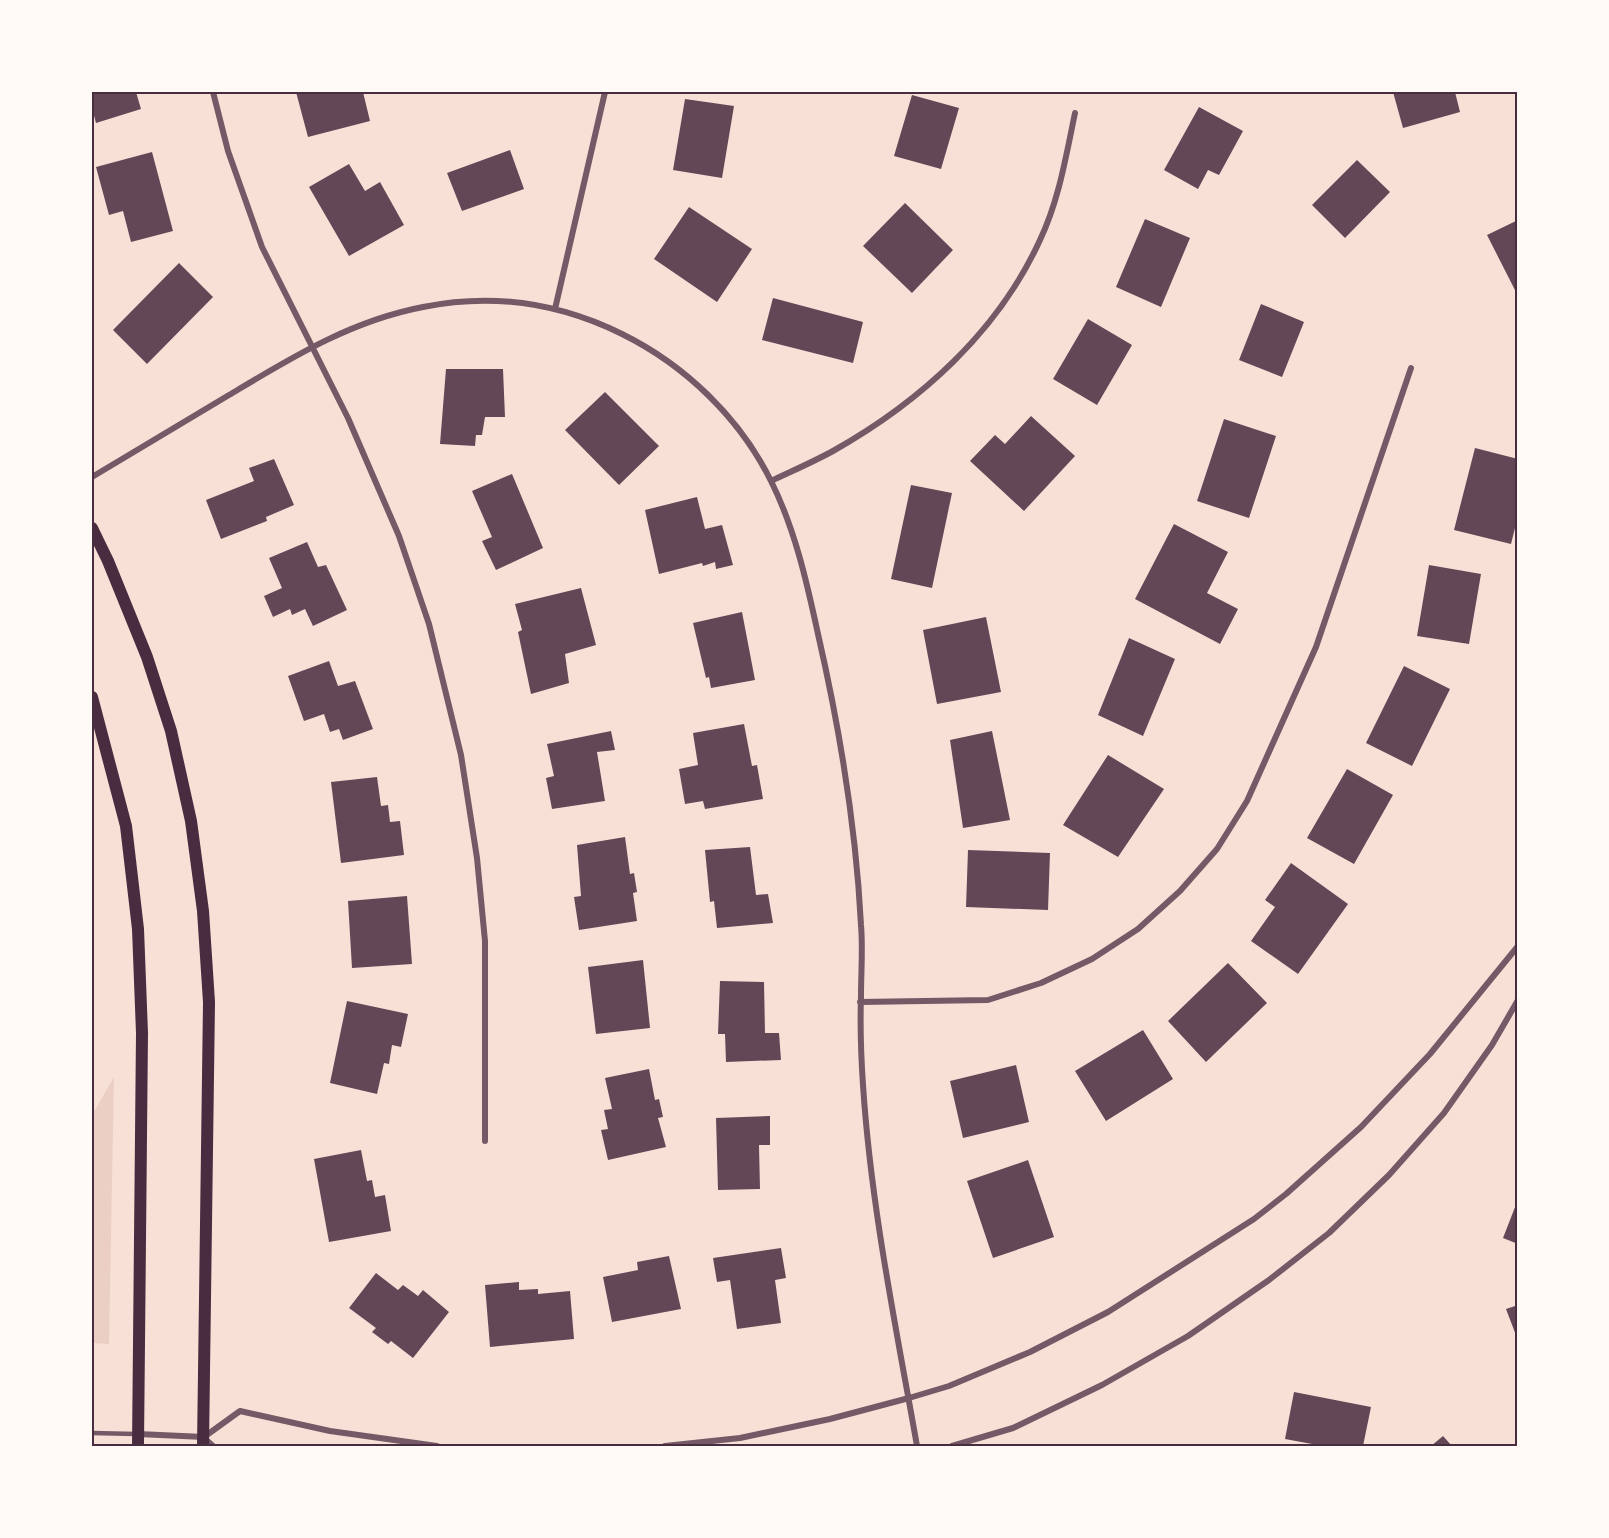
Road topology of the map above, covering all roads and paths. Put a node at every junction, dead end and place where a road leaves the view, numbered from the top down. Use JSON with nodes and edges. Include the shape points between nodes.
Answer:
{"nodes":[{"id":1,"x":213,"y":92,"type":"edge"},
{"id":2,"x":605,"y":92,"type":"edge"},
{"id":3,"x":1075,"y":113,"type":"dead end"},
{"id":4,"x":555,"y":309,"type":"junction"},
{"id":5,"x":312,"y":346,"type":"junction"},
{"id":6,"x":1411,"y":368,"type":"dead end"},
{"id":7,"x":92,"y":477,"type":"edge"},
{"id":8,"x":771,"y":481,"type":"junction"},
{"id":9,"x":92,"y":528,"type":"edge"},
{"id":10,"x":92,"y":698,"type":"edge"},
{"id":11,"x":1518,"y":946,"type":"edge"},
{"id":12,"x":1518,"y":1000,"type":"edge"},
{"id":13,"x":860,"y":1002,"type":"junction"},
{"id":14,"x":484,"y":1142,"type":"dead end"},
{"id":15,"x":909,"y":1398,"type":"junction"},
{"id":16,"x":92,"y":1433,"type":"edge"},
{"id":17,"x":138,"y":1440,"type":"edge"},
{"id":18,"x":203,"y":1442,"type":"edge"},
{"id":19,"x":213,"y":1446,"type":"edge"},
{"id":20,"x":437,"y":1446,"type":"edge"},
{"id":21,"x":665,"y":1446,"type":"edge"},
{"id":22,"x":917,"y":1446,"type":"edge"},
{"id":23,"x":952,"y":1446,"type":"edge"}],
"edges":[{"from":1,"to":5,"type":"street","via":[[228,151],[262,247]]},
{"from":2,"to":4,"type":"street"},
{"from":3,"to":8,"type":"street","via":[[1060,186],[1041,240],[1014,289],[980,335],[944,372],[890,415],[833,451]]},
{"from":4,"to":5,"type":"street","via":[[506,301],[465,300],[419,307],[361,324]]},
{"from":4,"to":8,"type":"street","via":[[595,321],[649,348],[690,378],[726,413]]},
{"from":5,"to":7,"type":"street"},
{"from":5,"to":14,"type":"street","via":[[399,536],[429,624],[461,755],[485,940]]},
{"from":6,"to":13,"type":"street","via":[[1316,647],[1246,801],[1217,849],[1180,891],[1138,928],[1092,959],[1041,983],[988,1000]]},
{"from":8,"to":13,"type":"street","via":[[790,526],[832,693],[851,811],[862,929]]},
{"from":9,"to":18,"type":"main road","via":[[147,657],[171,731],[191,820],[203,911],[209,1002]]},
{"from":10,"to":17,"type":"main road","via":[[126,826],[138,929],[142,1033]]},
{"from":11,"to":15,"type":"street","via":[[1430,1054],[1361,1127],[1254,1219],[1098,1317],[1030,1352]]},
{"from":12,"to":23,"type":"street","via":[[1444,1113],[1389,1175],[1329,1233],[1188,1336],[1102,1385],[1013,1428]]},
{"from":13,"to":15,"type":"street","via":[[863,1086],[875,1198]]},
{"from":15,"to":21,"type":"street","via":[[740,1438]]},
{"from":15,"to":22,"type":"street"},
{"from":16,"to":17,"type":"lane"},
{"from":17,"to":18,"type":"street"},
{"from":18,"to":19,"type":"street"},
{"from":18,"to":20,"type":"street","via":[[240,1411],[330,1431]]}]}
